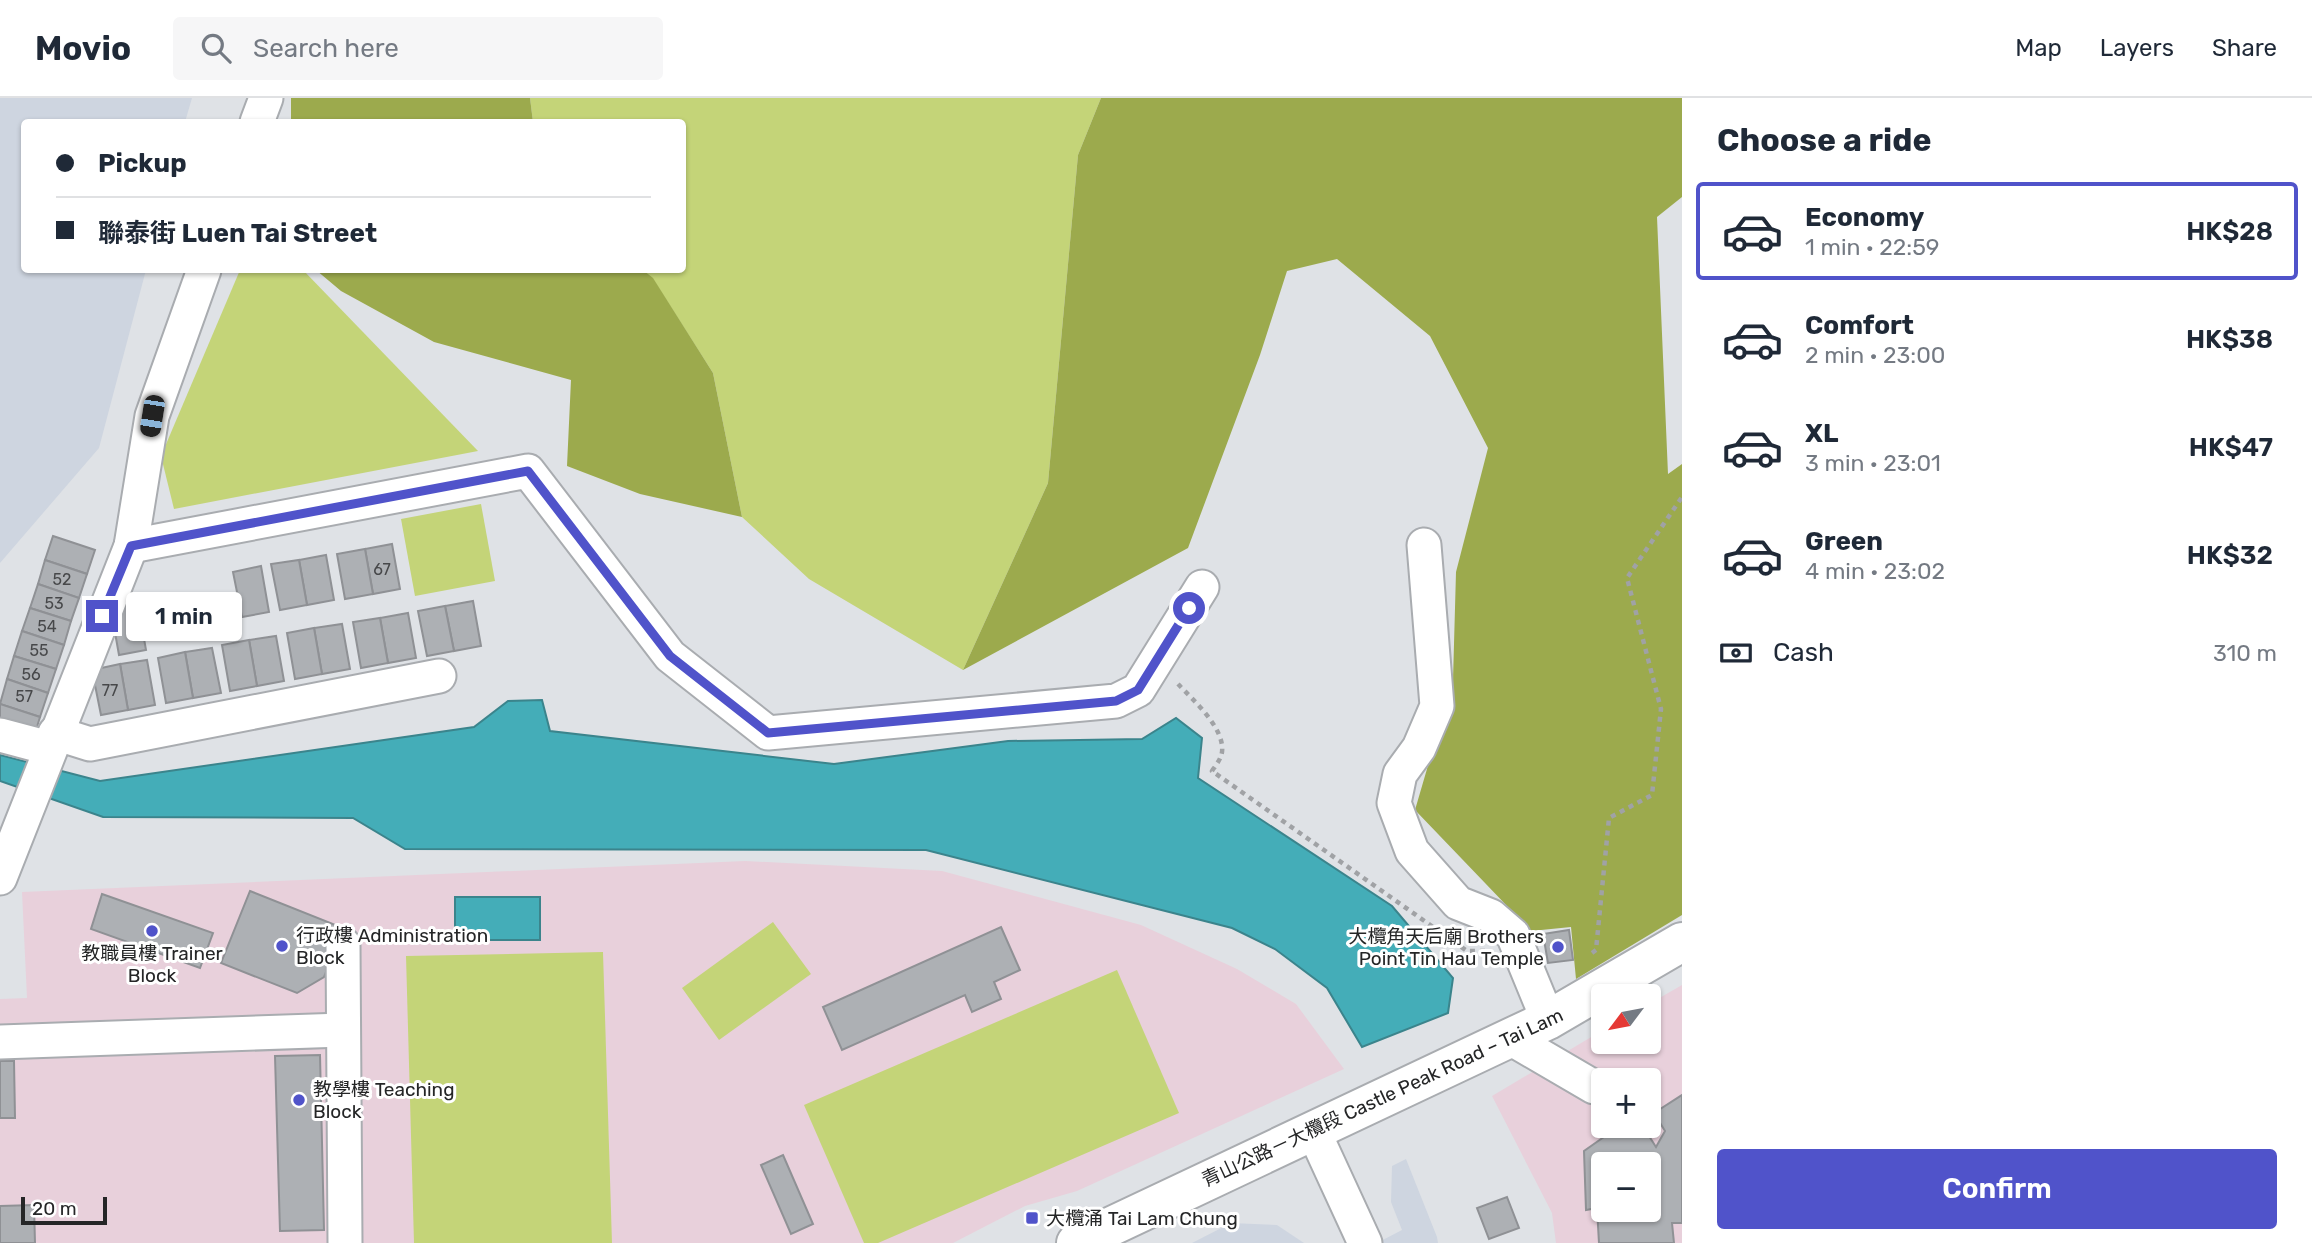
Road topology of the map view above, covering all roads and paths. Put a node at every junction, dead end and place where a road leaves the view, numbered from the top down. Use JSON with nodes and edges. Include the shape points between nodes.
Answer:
{"nodes":[{"id":1,"x":266,"y":98,"type":"edge"},
{"id":2,"x":258,"y":119,"type":"edge"},
{"id":3,"x":203,"y":273,"type":"edge"},
{"id":4,"x":1682,"y":497,"type":"edge"},
{"id":5,"x":1424,"y":545,"type":"dead end"},
{"id":6,"x":131,"y":546,"type":"junction"},
{"id":7,"x":1202,"y":587,"type":"dead end"},
{"id":8,"x":1151,"y":673,"type":"junction"},
{"id":9,"x":439,"y":676,"type":"dead end"},
{"id":10,"x":0,"y":735,"type":"edge"},
{"id":11,"x":49,"y":747,"type":"junction"},
{"id":12,"x":0,"y":878,"type":"edge"},
{"id":13,"x":1513,"y":935,"type":"junction"},
{"id":14,"x":1682,"y":942,"type":"edge"},
{"id":15,"x":342,"y":944,"type":"dead end"},
{"id":16,"x":1584,"y":957,"type":"dead end"},
{"id":17,"x":1549,"y":1020,"type":"junction"},
{"id":18,"x":343,"y":1030,"type":"junction"},
{"id":19,"x":1510,"y":1038,"type":"junction"},
{"id":20,"x":0,"y":1042,"type":"edge"},
{"id":21,"x":1591,"y":1085,"type":"edge"},
{"id":22,"x":1313,"y":1130,"type":"junction"},
{"id":23,"x":345,"y":1243,"type":"edge"},
{"id":24,"x":1076,"y":1243,"type":"edge"},
{"id":25,"x":1365,"y":1243,"type":"edge"}],
"edges":[{"from":1,"to":2,"type":"street"},
{"from":3,"to":6,"type":"street","via":[[152,416]]},
{"from":4,"to":16,"type":"path","via":[[1627,578],[1661,709],[1652,795],[1609,818],[1596,950]]},
{"from":5,"to":13,"type":"street","via":[[1437,706],[1419,748],[1401,774],[1394,803],[1412,851],[1421,861],[1458,902],[1491,916]]},
{"from":6,"to":8,"type":"street","via":[[528,471],[670,656],[768,733],[1116,701],[1138,690]]},
{"from":6,"to":11,"type":"street"},
{"from":7,"to":8,"type":"street"},
{"from":8,"to":13,"type":"path","via":[[1178,685],[1207,715],[1223,743],[1212,771],[1467,951],[1489,951]]},
{"from":9,"to":11,"type":"street","via":[[90,744]]},
{"from":10,"to":11,"type":"street"},
{"from":11,"to":12,"type":"street"},
{"from":13,"to":17,"type":"street"},
{"from":14,"to":17,"type":"main road","name":"青山公路－大欖段 Castle Peak Road – Tai Lam"},
{"from":15,"to":18,"type":"street"},
{"from":17,"to":19,"type":"main road","name":"青山公路－大欖段 Castle Peak Road – Tai Lam"},
{"from":18,"to":20,"type":"street"},
{"from":18,"to":23,"type":"street"},
{"from":19,"to":21,"type":"street"},
{"from":19,"to":22,"type":"main road","name":"青山公路－大欖段 Castle Peak Road – Tai Lam"},
{"from":22,"to":24,"type":"main road","name":"青山公路－大欖段 Castle Peak Road – Tai Lam"},
{"from":22,"to":25,"type":"street"}]}
